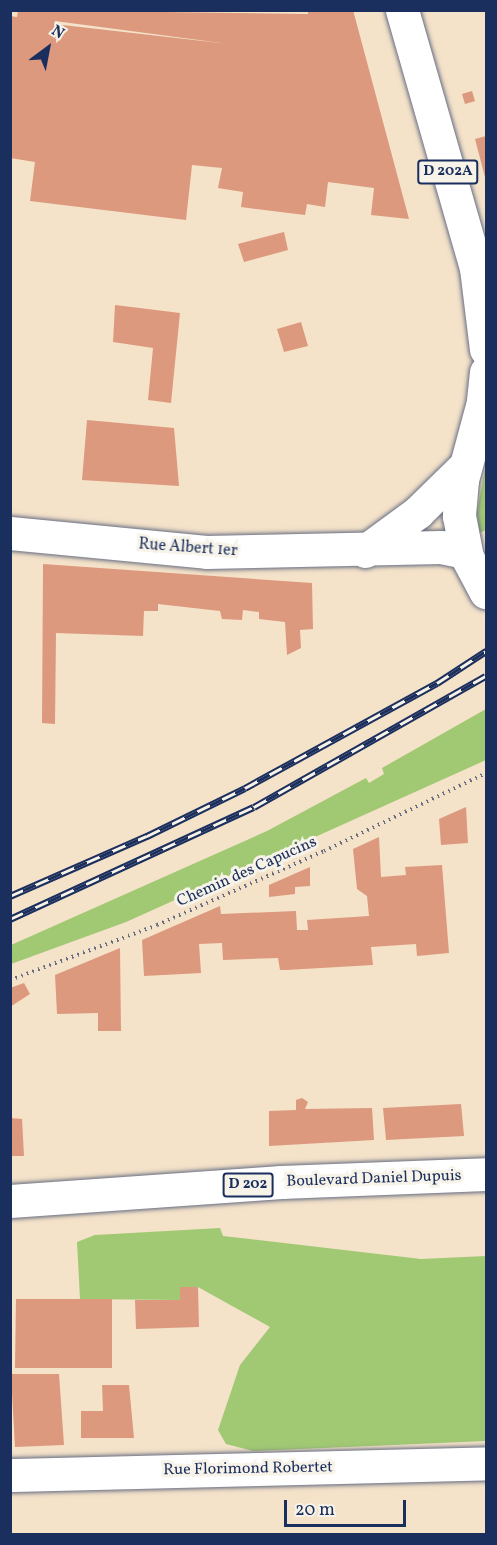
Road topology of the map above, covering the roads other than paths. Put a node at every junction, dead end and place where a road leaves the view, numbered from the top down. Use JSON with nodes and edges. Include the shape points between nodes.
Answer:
{"nodes":[{"id":1,"x":402,"y":10,"type":"edge"},
{"id":2,"x":481,"y":276,"type":"edge"},
{"id":3,"x":486,"y":349,"type":"edge"},
{"id":4,"x":486,"y":372,"type":"edge"},
{"id":5,"x":465,"y":466,"type":"junction"},
{"id":6,"x":10,"y":533,"type":"edge"},
{"id":7,"x":365,"y":551,"type":"junction"},
{"id":8,"x":475,"y":572,"type":"edge"},
{"id":9,"x":486,"y":1174,"type":"edge"},
{"id":10,"x":10,"y":1201,"type":"edge"},
{"id":11,"x":486,"y":1463,"type":"edge"},
{"id":12,"x":10,"y":1475,"type":"edge"}],
"edges":[{"from":1,"to":2,"type":"street","number":"D 202A"},
{"from":2,"to":3,"type":"street","number":"D 202A"},
{"from":4,"to":5,"type":"street","via":[[483,402]]},
{"from":5,"to":7,"type":"street","via":[[418,512]]},
{"from":5,"to":8,"type":"street","via":[[459,516]]},
{"from":6,"to":7,"type":"street","name":"Rue Albert 1er","via":[[206,552]]},
{"from":7,"to":8,"type":"street","name":"Rue Albert 1er","via":[[441,547]]},
{"from":9,"to":10,"type":"street","name":"Boulevard Daniel Dupuis","number":"D 202","via":[[281,1182]]},
{"from":11,"to":12,"type":"street","name":"Rue Florimond Robertet"}]}
